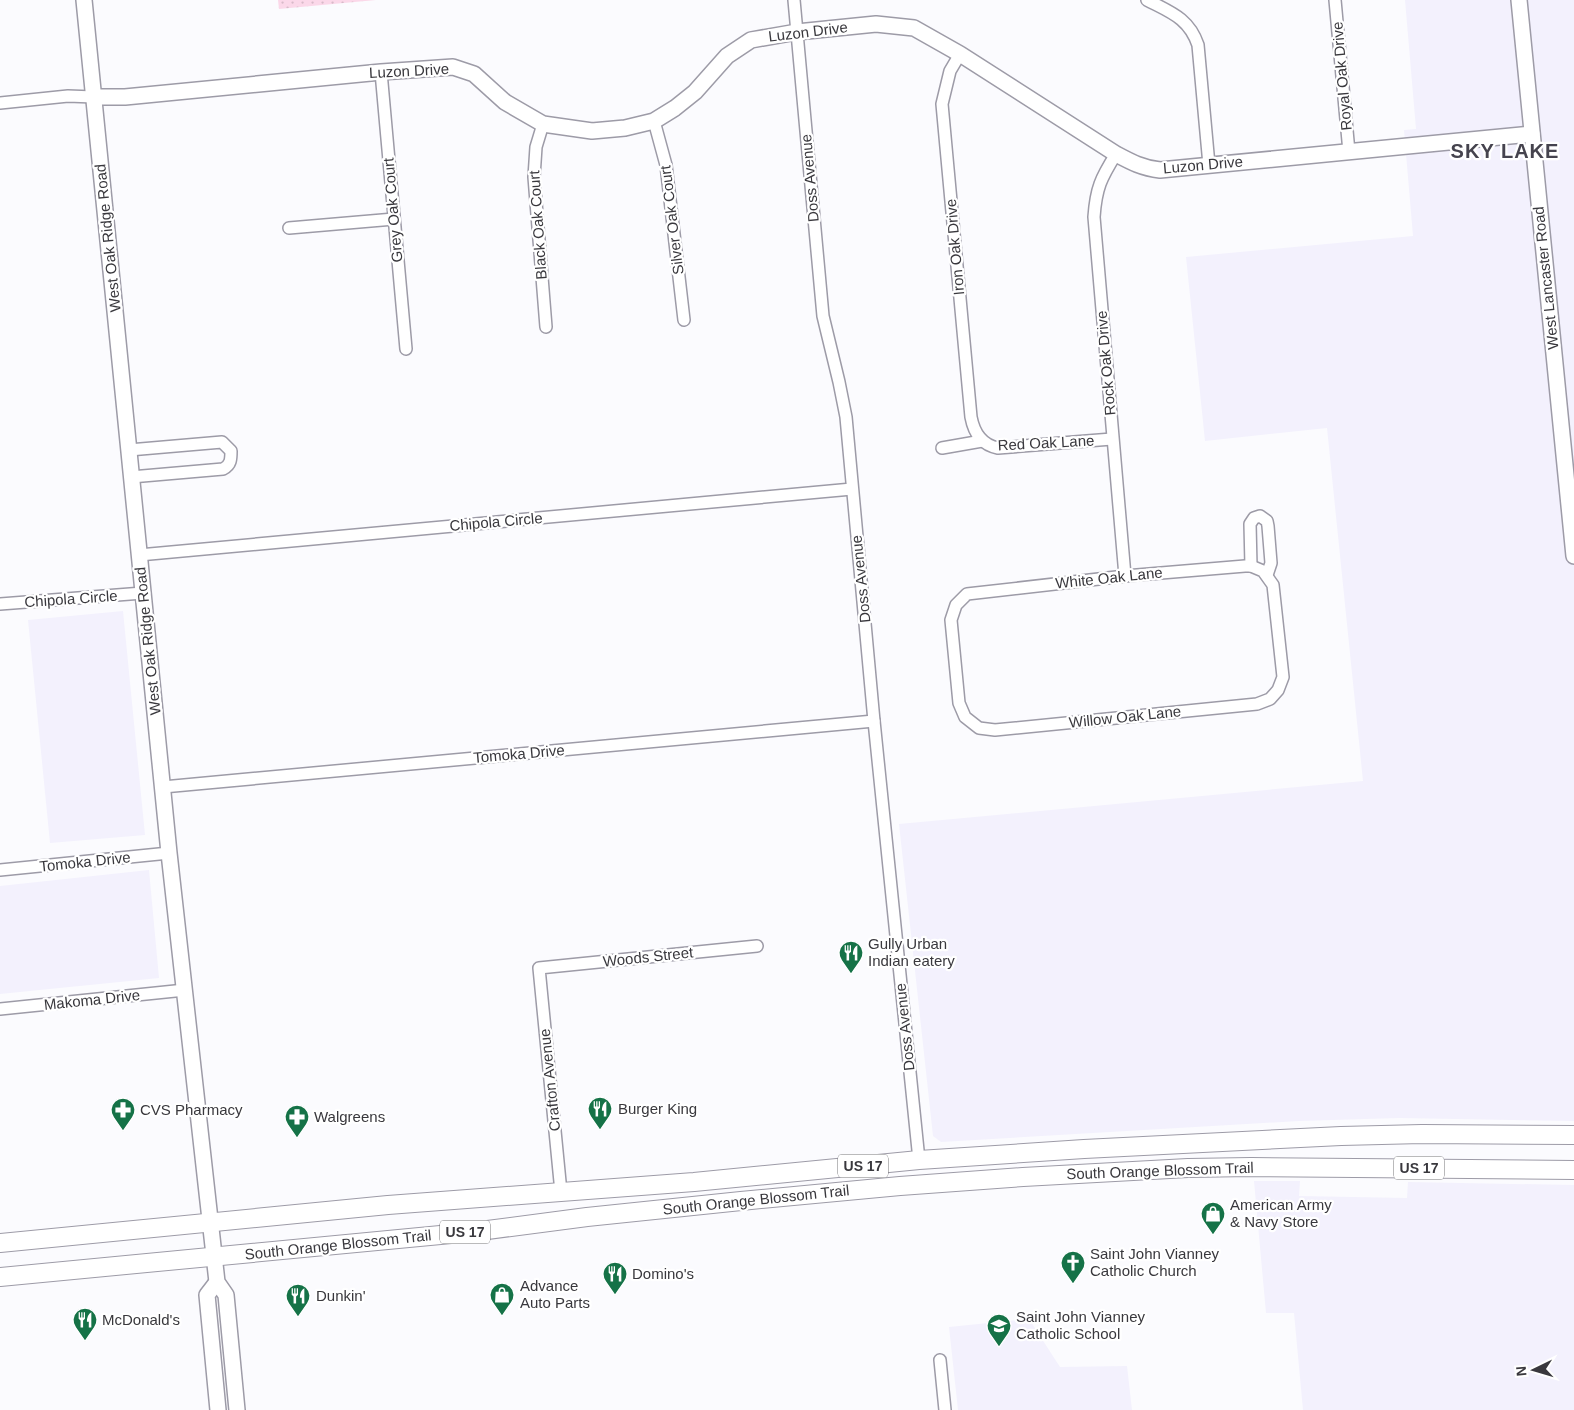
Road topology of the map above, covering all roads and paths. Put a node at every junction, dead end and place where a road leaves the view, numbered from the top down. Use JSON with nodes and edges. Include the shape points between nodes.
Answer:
{"nodes":[{"id":1,"x":84,"y":0,"type":"edge"},
{"id":2,"x":794,"y":0,"type":"edge"},
{"id":3,"x":1147,"y":0,"type":"edge"},
{"id":4,"x":1335,"y":0,"type":"edge"},
{"id":5,"x":1519,"y":0,"type":"edge"},
{"id":6,"x":797,"y":32,"type":"junction"},
{"id":7,"x":960,"y":54,"type":"junction"},
{"id":8,"x":381,"y":72,"type":"junction"},
{"id":9,"x":94,"y":97,"type":"junction"},
{"id":10,"x":0,"y":104,"type":"edge"},
{"id":11,"x":654,"y":121,"type":"junction"},
{"id":12,"x":543,"y":124,"type":"junction"},
{"id":13,"x":1532,"y":134,"type":"junction"},
{"id":14,"x":1349,"y":152,"type":"junction"},
{"id":15,"x":1116,"y":154,"type":"junction"},
{"id":16,"x":1209,"y":165,"type":"junction"},
{"id":17,"x":394,"y":219,"type":"junction"},
{"id":18,"x":289,"y":228,"type":"dead end"},
{"id":19,"x":684,"y":320,"type":"dead end"},
{"id":20,"x":546,"y":327,"type":"dead end"},
{"id":21,"x":406,"y":349,"type":"dead end"},
{"id":22,"x":1112,"y":439,"type":"junction"},
{"id":23,"x":982,"y":441,"type":"junction"},
{"id":24,"x":942,"y":448,"type":"dead end"},
{"id":25,"x":129,"y":450,"type":"junction"},
{"id":26,"x":131,"y":477,"type":"junction"},
{"id":27,"x":852,"y":489,"type":"junction"},
{"id":28,"x":139,"y":555,"type":"junction"},
{"id":29,"x":1574,"y":556,"type":"edge"},
{"id":30,"x":1251,"y":566,"type":"junction"},
{"id":31,"x":1267,"y":575,"type":"junction"},
{"id":32,"x":1125,"y":576,"type":"junction"},
{"id":33,"x":143,"y":593,"type":"junction"},
{"id":34,"x":0,"y":604,"type":"edge"},
{"id":35,"x":955,"y":662,"type":"joint"},
{"id":36,"x":874,"y":721,"type":"junction"},
{"id":37,"x":163,"y":787,"type":"junction"},
{"id":38,"x":169,"y":853,"type":"junction"},
{"id":39,"x":0,"y":870,"type":"edge"},
{"id":40,"x":757,"y":946,"type":"dead end"},
{"id":41,"x":539,"y":968,"type":"joint"},
{"id":42,"x":185,"y":990,"type":"junction"},
{"id":43,"x":0,"y":1009,"type":"edge"},
{"id":44,"x":1574,"y":1135,"type":"edge"},
{"id":45,"x":1150,"y":1146,"type":"junction"},
{"id":46,"x":919,"y":1160,"type":"junction"},
{"id":47,"x":1574,"y":1170,"type":"edge"},
{"id":48,"x":1123,"y":1171,"type":"junction"},
{"id":49,"x":900,"y":1186,"type":"junction"},
{"id":50,"x":561,"y":1192,"type":"junction"},
{"id":51,"x":211,"y":1222,"type":"junction"},
{"id":52,"x":0,"y":1243,"type":"edge"},
{"id":53,"x":215,"y":1257,"type":"junction"},
{"id":54,"x":0,"y":1277,"type":"edge"},
{"id":55,"x":217,"y":1282,"type":"junction"},
{"id":56,"x":940,"y":1360,"type":"dead end"},
{"id":57,"x":218,"y":1410,"type":"edge"},
{"id":58,"x":237,"y":1410,"type":"edge"},
{"id":59,"x":945,"y":1410,"type":"edge"}],
"edges":[{"from":1,"to":9,"type":"street","name":"West Oak Ridge Road"},
{"from":2,"to":6,"type":"street","name":"Doss Avenue"},
{"from":3,"to":16,"type":"street","via":[[1177,16],[1194,34],[1198,45]]},
{"from":4,"to":14,"type":"street","name":"Royal Oak Drive"},
{"from":5,"to":13,"type":"street","name":"West Lancaster Road"},
{"from":6,"to":7,"type":"street","name":"Luzon Drive","via":[[876,24],[914,28]]},
{"from":6,"to":11,"type":"street","name":"Luzon Drive","via":[[751,40],[727,56],[696,92]]},
{"from":6,"to":27,"type":"street","name":"Doss Avenue","via":[[823,316],[846,417]]},
{"from":7,"to":15,"type":"street","name":"Luzon Drive"},
{"from":7,"to":23,"type":"street","name":"Iron Oak Drive","via":[[950,71],[942,104],[971,417]]},
{"from":8,"to":9,"type":"street","name":"Luzon Drive","via":[[125,97]]},
{"from":8,"to":12,"type":"street","name":"Luzon Drive","via":[[453,67],[474,74],[505,102]]},
{"from":8,"to":17,"type":"street","name":"Grey Oak Court"},
{"from":9,"to":10,"type":"street","via":[[68,96]]},
{"from":9,"to":25,"type":"street","name":"West Oak Ridge Road"},
{"from":11,"to":12,"type":"street","name":"Luzon Drive","via":[[592,131]]},
{"from":11,"to":19,"type":"street","name":"Silver Oak Court","via":[[666,164]]},
{"from":12,"to":20,"type":"street","name":"Black Oak Court","via":[[536,147],[534,177]]},
{"from":13,"to":14,"type":"street","name":"Luzon Drive"},
{"from":13,"to":29,"type":"street","name":"West Lancaster Road"},
{"from":14,"to":16,"type":"street","name":"Luzon Drive"},
{"from":15,"to":16,"type":"street","name":"Luzon Drive","via":[[1135,165],[1160,170]]},
{"from":15,"to":22,"type":"street","name":"Rock Oak Drive","via":[[1101,179],[1094,217]]},
{"from":17,"to":18,"type":"street"},
{"from":17,"to":21,"type":"street","name":"Grey Oak Court"},
{"from":22,"to":23,"type":"street","name":"Red Oak Lane","via":[[1006,449],[992,447]]},
{"from":22,"to":32,"type":"street","name":"Rock Oak Drive"},
{"from":23,"to":24,"type":"street"},
{"from":25,"to":26,"type":"street","name":"West Oak Ridge Road"},
{"from":25,"to":26,"type":"street","via":[[222,442],[231,451],[231,460],[223,469]]},
{"from":26,"to":28,"type":"street","name":"West Oak Ridge Road"},
{"from":27,"to":28,"type":"street","name":"Chipola Circle"},
{"from":27,"to":36,"type":"street","name":"Doss Avenue"},
{"from":28,"to":33,"type":"street","name":"West Oak Ridge Road"},
{"from":30,"to":31,"type":"street"},
{"from":30,"to":31,"type":"street","via":[[1250,524],[1260,516],[1268,526],[1272,563]]},
{"from":30,"to":32,"type":"street","name":"White Oak Lane"},
{"from":31,"to":35,"type":"street","name":"Willow Oak Lane","via":[[1275,593],[1283,677],[1270,699],[1257,704],[995,730],[979,728],[965,717],[959,704]]},
{"from":32,"to":35,"type":"street","name":"White Oak Lane","via":[[967,594],[956,605],[952,620]]},
{"from":33,"to":34,"type":"street","name":"Chipola Circle"},
{"from":33,"to":37,"type":"street","name":"West Oak Ridge Road"},
{"from":36,"to":37,"type":"street","name":"Tomoka Drive"},
{"from":36,"to":46,"type":"street","name":"Doss Avenue"},
{"from":37,"to":38,"type":"street","name":"West Oak Ridge Road"},
{"from":38,"to":39,"type":"street","name":"Tomoka Drive"},
{"from":38,"to":42,"type":"street","name":"West Oak Ridge Road"},
{"from":40,"to":41,"type":"street","name":"Woods Street"},
{"from":41,"to":50,"type":"street","name":"Crafton Avenue"},
{"from":42,"to":43,"type":"street","name":"Makoma Drive"},
{"from":42,"to":51,"type":"street","name":"West Oak Ridge Road"},
{"from":44,"to":45,"type":"main road","name":"South Orange Blossom Trail","number":"US 17","via":[[1359,1135]]},
{"from":45,"to":46,"type":"main road","name":"South Orange Blossom Trail","number":"US 17"},
{"from":45,"to":48,"type":"main road","via":[[1128,1160]]},
{"from":46,"to":49,"type":"main road","via":[[909,1180]]},
{"from":46,"to":50,"type":"main road","name":"South Orange Blossom Trail","number":"US 17"},
{"from":47,"to":48,"type":"main road","name":"South Orange Blossom Trail","number":"US 17","via":[[1291,1167]]},
{"from":48,"to":49,"type":"main road","name":"South Orange Blossom Trail","number":"US 17"},
{"from":49,"to":53,"type":"main road","name":"South Orange Blossom Trail","number":"US 17"},
{"from":50,"to":51,"type":"main road","name":"South Orange Blossom Trail","number":"US 17"},
{"from":51,"to":52,"type":"main road","name":"South Orange Blossom Trail","number":"US 17"},
{"from":51,"to":53,"type":"street","name":"West Oak Ridge Road"},
{"from":53,"to":54,"type":"main road","name":"South Orange Blossom Trail","number":"US 17"},
{"from":53,"to":55,"type":"street","name":"West Oak Ridge Road"},
{"from":55,"to":57,"type":"street","name":"West Oak Ridge Road","via":[[207,1295]]},
{"from":55,"to":58,"type":"street","name":"West Oak Ridge Road","via":[[226,1295]]},
{"from":56,"to":59,"type":"street"}]}
